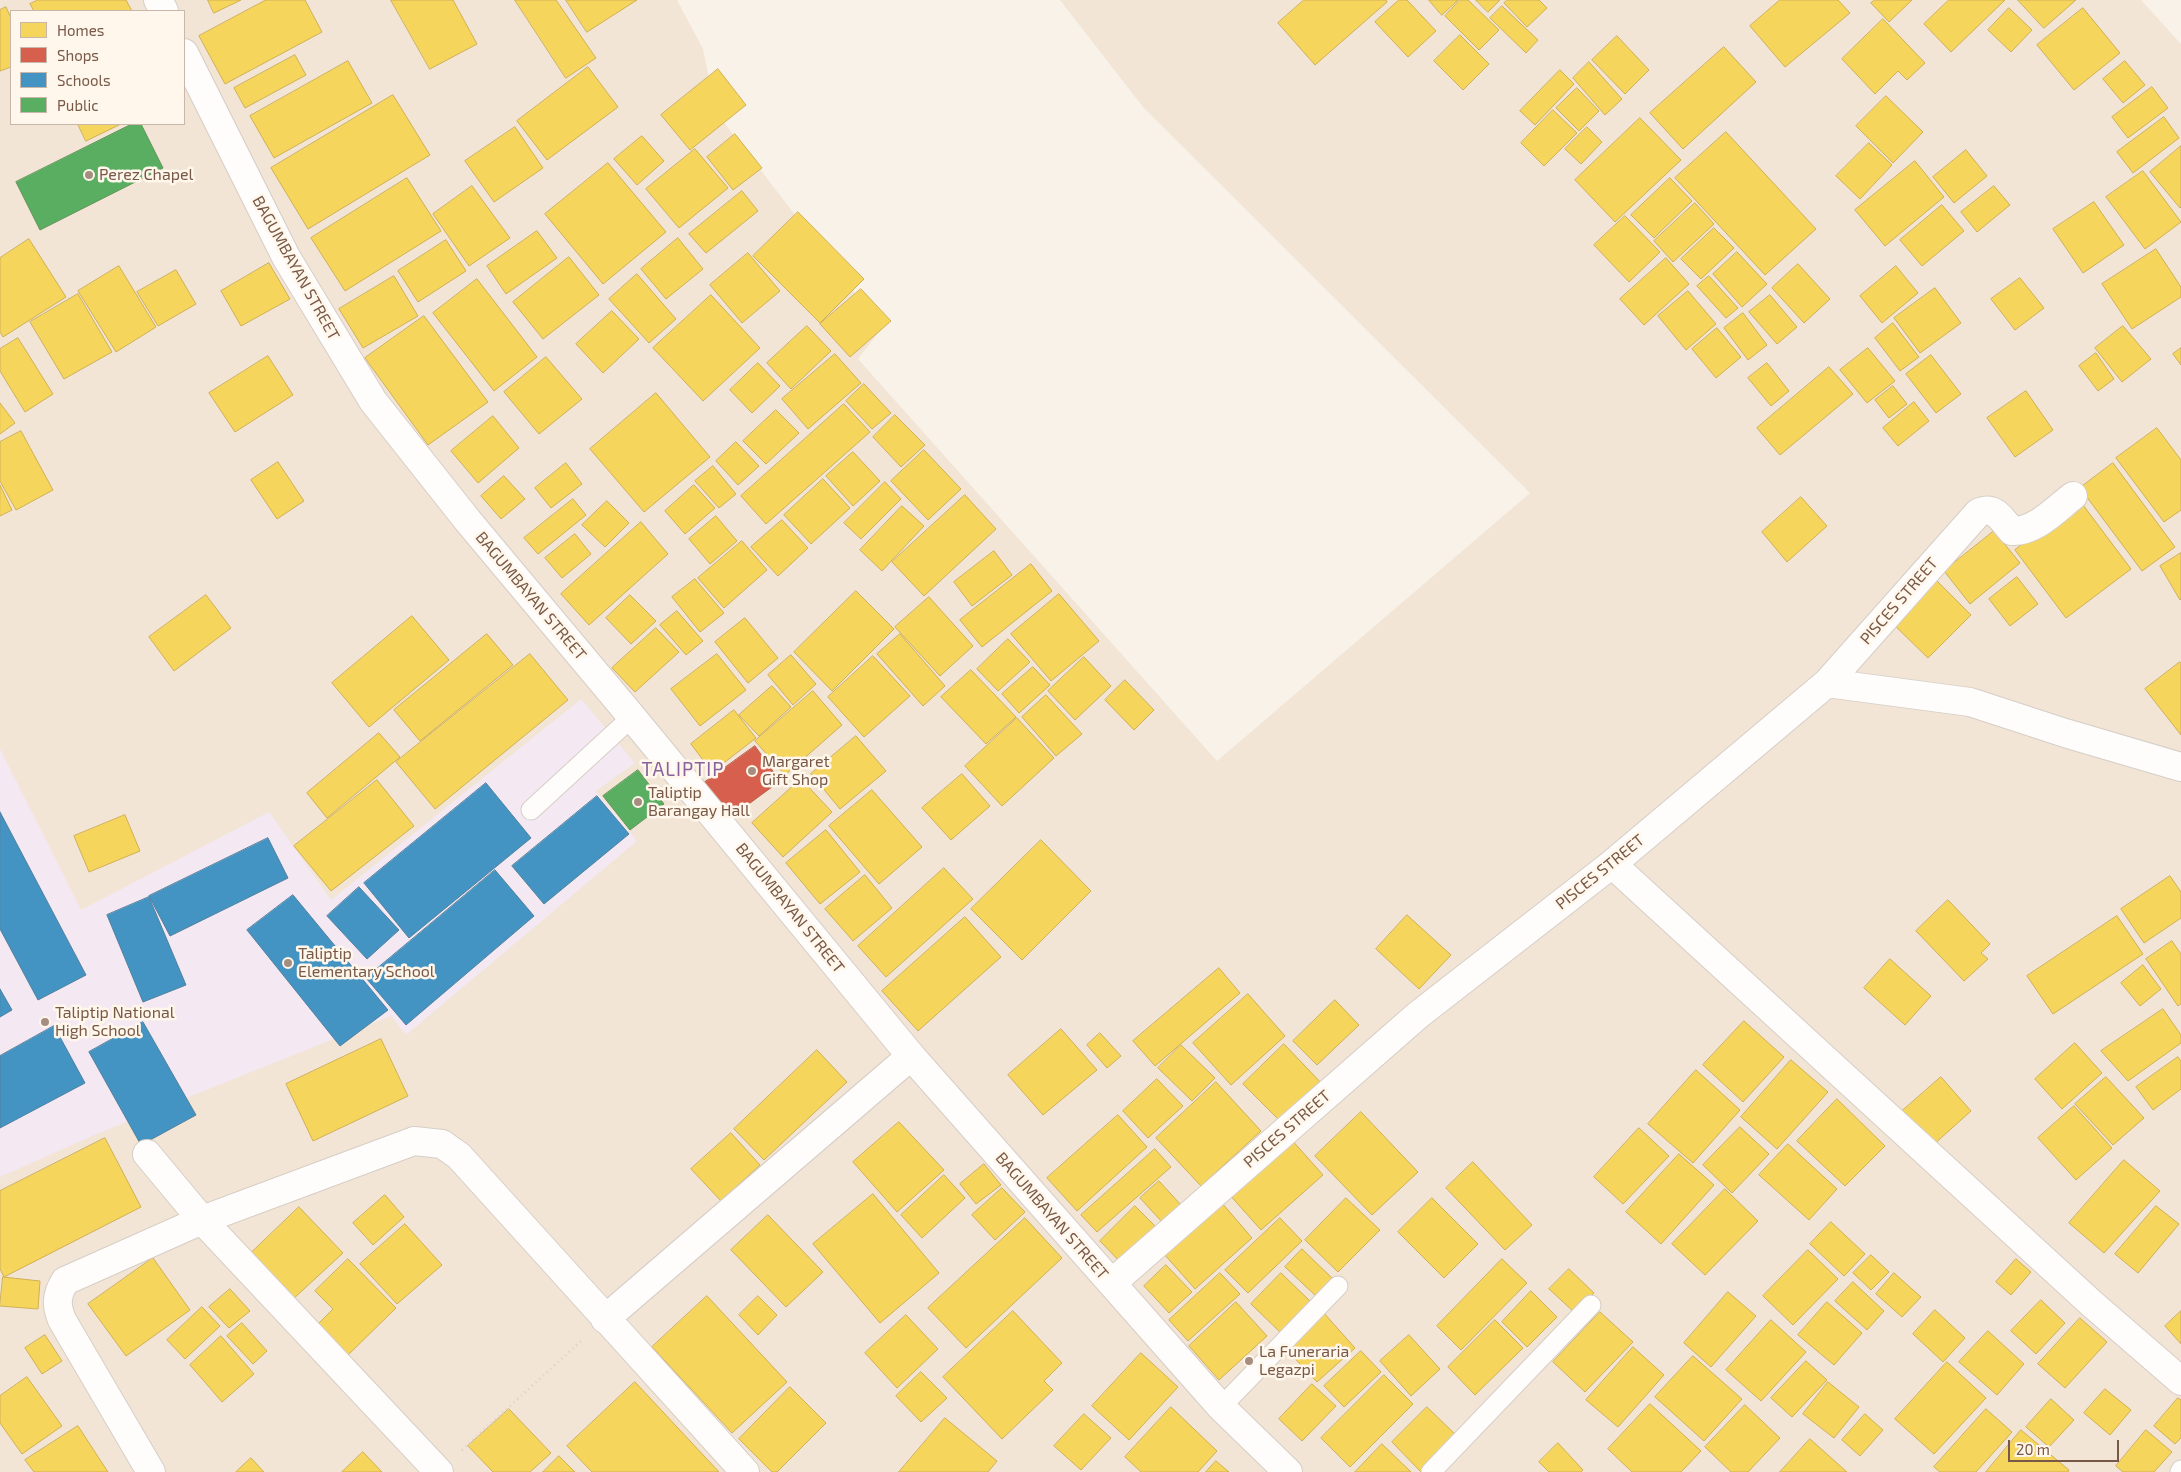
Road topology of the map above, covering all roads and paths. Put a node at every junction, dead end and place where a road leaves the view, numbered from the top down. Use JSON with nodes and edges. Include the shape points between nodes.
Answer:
{"nodes":[{"id":1,"x":185,"y":55,"type":"edge"},
{"id":2,"x":2073,"y":496,"type":"dead end"},
{"id":3,"x":1827,"y":683,"type":"junction"},
{"id":4,"x":632,"y":716,"type":"junction"},
{"id":5,"x":2181,"y":767,"type":"edge"},
{"id":6,"x":531,"y":810,"type":"dead end"},
{"id":7,"x":1612,"y":864,"type":"junction"},
{"id":8,"x":911,"y":1056,"type":"junction"},
{"id":9,"x":147,"y":1154,"type":"dead end"},
{"id":10,"x":202,"y":1220,"type":"junction"},
{"id":11,"x":1112,"y":1283,"type":"junction"},
{"id":12,"x":1338,"y":1286,"type":"dead end"},
{"id":13,"x":1591,"y":1305,"type":"dead end"},
{"id":14,"x":605,"y":1318,"type":"junction"},
{"id":15,"x":2181,"y":1381,"type":"edge"},
{"id":16,"x":1221,"y":1407,"type":"junction"},
{"id":17,"x":439,"y":1471,"type":"edge"},
{"id":18,"x":151,"y":1472,"type":"edge"},
{"id":19,"x":745,"y":1472,"type":"edge"},
{"id":20,"x":1288,"y":1472,"type":"edge"},
{"id":21,"x":1431,"y":1472,"type":"edge"}],
"edges":[{"from":1,"to":4,"type":"street","name":"BAGUMBAYAN STREET","via":[[286,257],[373,401],[468,522]]},
{"from":2,"to":3,"type":"street","name":"PISCES STREET","via":[[2030,528],[2020,531],[2012,531],[1991,510],[1978,513]]},
{"from":3,"to":5,"type":"street","via":[[1970,702]]},
{"from":3,"to":7,"type":"street","name":"PISCES STREET"},
{"from":4,"to":6,"type":"lane"},
{"from":4,"to":8,"type":"street","name":"BAGUMBAYAN STREET"},
{"from":7,"to":11,"type":"street","name":"PISCES STREET","via":[[1418,1015]]},
{"from":7,"to":15,"type":"street","via":[[2091,1303]]},
{"from":8,"to":11,"type":"street","name":"BAGUMBAYAN STREET"},
{"from":8,"to":14,"type":"street"},
{"from":9,"to":10,"type":"street"},
{"from":10,"to":14,"type":"street","via":[[414,1141],[442,1144],[459,1156]]},
{"from":10,"to":17,"type":"street"},
{"from":10,"to":18,"type":"street","via":[[64,1282],[58,1291],[57,1306],[62,1320]]},
{"from":11,"to":16,"type":"street","name":"BAGUMBAYAN STREET"},
{"from":12,"to":16,"type":"lane"},
{"from":13,"to":21,"type":"lane"},
{"from":14,"to":17,"type":"path"},
{"from":14,"to":19,"type":"street"},
{"from":16,"to":20,"type":"street","name":"BAGUMBAYAN STREET"}]}
